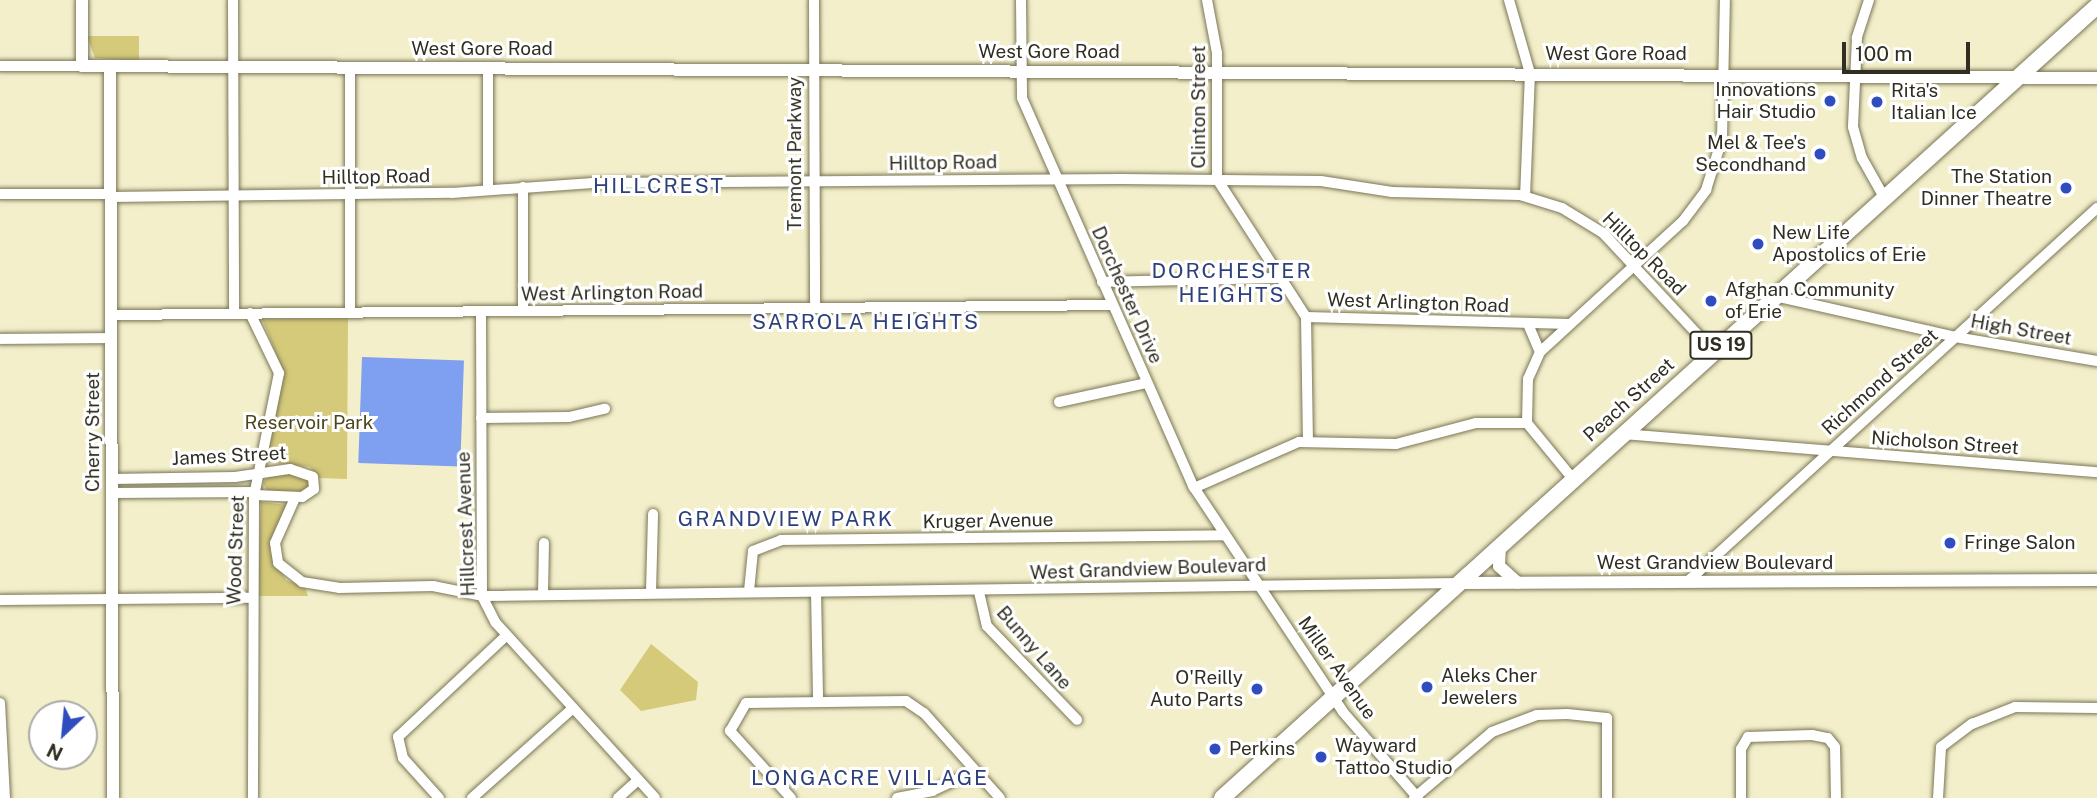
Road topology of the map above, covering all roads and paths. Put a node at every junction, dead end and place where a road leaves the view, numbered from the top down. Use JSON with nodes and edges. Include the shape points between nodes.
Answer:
{"nodes":[{"id":1,"x":82,"y":0,"type":"edge"},
{"id":2,"x":233,"y":0,"type":"edge"},
{"id":3,"x":814,"y":0,"type":"edge"},
{"id":4,"x":1021,"y":0,"type":"edge"},
{"id":5,"x":1207,"y":0,"type":"edge"},
{"id":6,"x":1509,"y":0,"type":"edge"},
{"id":7,"x":1725,"y":0,"type":"edge"},
{"id":8,"x":1869,"y":0,"type":"edge"},
{"id":9,"x":2097,"y":6,"type":"edge"},
{"id":10,"x":0,"y":66,"type":"edge"},
{"id":11,"x":82,"y":66,"type":"junction"},
{"id":12,"x":110,"y":66,"type":"junction"},
{"id":13,"x":234,"y":67,"type":"junction"},
{"id":14,"x":349,"y":68,"type":"junction"},
{"id":15,"x":488,"y":68,"type":"junction"},
{"id":16,"x":812,"y":71,"type":"junction"},
{"id":17,"x":1019,"y":72,"type":"junction"},
{"id":18,"x":1217,"y":72,"type":"junction"},
{"id":19,"x":1530,"y":73,"type":"junction"},
{"id":20,"x":1725,"y":73,"type":"junction"},
{"id":21,"x":1854,"y":75,"type":"junction"},
{"id":22,"x":2018,"y":77,"type":"junction"},
{"id":23,"x":2097,"y":79,"type":"edge"},
{"id":24,"x":1058,"y":179,"type":"junction"},
{"id":25,"x":1217,"y":179,"type":"junction"},
{"id":26,"x":813,"y":182,"type":"junction"},
{"id":27,"x":523,"y":187,"type":"junction"},
{"id":28,"x":488,"y":190,"type":"junction"},
{"id":29,"x":0,"y":194,"type":"edge"},
{"id":30,"x":110,"y":195,"type":"junction"},
{"id":31,"x":350,"y":195,"type":"junction"},
{"id":32,"x":1525,"y":195,"type":"junction"},
{"id":33,"x":234,"y":196,"type":"junction"},
{"id":34,"x":1884,"y":197,"type":"junction"},
{"id":35,"x":2097,"y":208,"type":"edge"},
{"id":36,"x":1634,"y":266,"type":"junction"},
{"id":37,"x":1281,"y":278,"type":"junction"},
{"id":38,"x":1102,"y":282,"type":"junction"},
{"id":39,"x":1775,"y":296,"type":"junction"},
{"id":40,"x":1112,"y":305,"type":"junction"},
{"id":41,"x":814,"y":308,"type":"junction"},
{"id":42,"x":523,"y":311,"type":"junction"},
{"id":43,"x":351,"y":312,"type":"junction"},
{"id":44,"x":481,"y":312,"type":"junction"},
{"id":45,"x":250,"y":313,"type":"junction"},
{"id":46,"x":234,"y":314,"type":"junction"},
{"id":47,"x":112,"y":315,"type":"junction"},
{"id":48,"x":1306,"y":317,"type":"junction"},
{"id":49,"x":1528,"y":324,"type":"junction"},
{"id":50,"x":1570,"y":324,"type":"junction"},
{"id":51,"x":1955,"y":337,"type":"junction"},
{"id":52,"x":0,"y":338,"type":"edge"},
{"id":53,"x":112,"y":338,"type":"junction"},
{"id":54,"x":1540,"y":352,"type":"junction"},
{"id":55,"x":1714,"y":352,"type":"junction"},
{"id":56,"x":2097,"y":361,"type":"edge"},
{"id":57,"x":1146,"y":383,"type":"junction"},
{"id":58,"x":1059,"y":402,"type":"dead end"},
{"id":59,"x":605,"y":409,"type":"dead end"},
{"id":60,"x":481,"y":418,"type":"junction"},
{"id":61,"x":1527,"y":423,"type":"junction"},
{"id":62,"x":1623,"y":434,"type":"junction"},
{"id":63,"x":1308,"y":440,"type":"junction"},
{"id":64,"x":1829,"y":452,"type":"junction"},
{"id":65,"x":2097,"y":472,"type":"edge"},
{"id":66,"x":257,"y":474,"type":"junction"},
{"id":67,"x":112,"y":479,"type":"junction"},
{"id":68,"x":1573,"y":479,"type":"junction"},
{"id":69,"x":1194,"y":488,"type":"junction"},
{"id":70,"x":112,"y":493,"type":"junction"},
{"id":71,"x":255,"y":494,"type":"junction"},
{"id":72,"x":295,"y":498,"type":"junction"},
{"id":73,"x":653,"y":514,"type":"dead end"},
{"id":74,"x":1225,"y":535,"type":"junction"},
{"id":75,"x":544,"y":543,"type":"dead end"},
{"id":76,"x":1500,"y":546,"type":"junction"},
{"id":77,"x":2097,"y":580,"type":"edge"},
{"id":78,"x":1687,"y":582,"type":"junction"},
{"id":79,"x":1459,"y":583,"type":"junction"},
{"id":80,"x":1519,"y":583,"type":"junction"},
{"id":81,"x":1259,"y":586,"type":"junction"},
{"id":82,"x":651,"y":592,"type":"junction"},
{"id":83,"x":748,"y":592,"type":"junction"},
{"id":84,"x":816,"y":592,"type":"junction"},
{"id":85,"x":979,"y":592,"type":"junction"},
{"id":86,"x":543,"y":594,"type":"junction"},
{"id":87,"x":482,"y":596,"type":"junction"},
{"id":88,"x":251,"y":598,"type":"junction"},
{"id":89,"x":0,"y":600,"type":"edge"},
{"id":90,"x":113,"y":600,"type":"junction"},
{"id":91,"x":507,"y":635,"type":"junction"},
{"id":92,"x":1334,"y":696,"type":"junction"},
{"id":93,"x":818,"y":699,"type":"junction"},
{"id":94,"x":0,"y":703,"type":"edge"},
{"id":95,"x":573,"y":708,"type":"junction"},
{"id":96,"x":2097,"y":708,"type":"edge"},
{"id":97,"x":1077,"y":720,"type":"dead end"},
{"id":98,"x":975,"y":771,"type":"junction"},
{"id":99,"x":638,"y":780,"type":"junction"},
{"id":100,"x":1416,"y":797,"type":"edge"},
{"id":101,"x":5,"y":798,"type":"edge"},
{"id":102,"x":113,"y":798,"type":"edge"},
{"id":103,"x":253,"y":798,"type":"edge"},
{"id":104,"x":439,"y":798,"type":"edge"},
{"id":105,"x":472,"y":798,"type":"edge"},
{"id":106,"x":618,"y":798,"type":"edge"},
{"id":107,"x":655,"y":798,"type":"edge"},
{"id":108,"x":791,"y":798,"type":"edge"},
{"id":109,"x":897,"y":798,"type":"edge"},
{"id":110,"x":1000,"y":798,"type":"edge"},
{"id":111,"x":1222,"y":798,"type":"edge"},
{"id":112,"x":1606,"y":798,"type":"edge"},
{"id":113,"x":1741,"y":798,"type":"edge"},
{"id":114,"x":1836,"y":798,"type":"edge"},
{"id":115,"x":1938,"y":798,"type":"edge"}],
"edges":[{"from":1,"to":11,"type":"street"},
{"from":2,"to":13,"type":"street"},
{"from":3,"to":16,"type":"street","name":"Tremont Parkway"},
{"from":4,"to":17,"type":"street","name":"Dorchester Drive"},
{"from":5,"to":18,"type":"street","name":"Clinton Street"},
{"from":6,"to":19,"type":"street"},
{"from":7,"to":20,"type":"street"},
{"from":8,"to":21,"type":"street","via":[[1859,29]]},
{"from":9,"to":22,"type":"main road","name":"Peach Street","number":"US 19"},
{"from":10,"to":11,"type":"street","name":"West Gore Road"},
{"from":11,"to":12,"type":"street","name":"West Gore Road"},
{"from":12,"to":13,"type":"street","name":"West Gore Road"},
{"from":12,"to":30,"type":"street","name":"Cherry Street"},
{"from":13,"to":14,"type":"street","name":"West Gore Road"},
{"from":13,"to":33,"type":"street"},
{"from":14,"to":15,"type":"street","name":"West Gore Road"},
{"from":14,"to":31,"type":"street"},
{"from":15,"to":16,"type":"street","name":"West Gore Road"},
{"from":15,"to":28,"type":"street"},
{"from":16,"to":17,"type":"street","name":"West Gore Road"},
{"from":16,"to":26,"type":"street","name":"Tremont Parkway"},
{"from":17,"to":18,"type":"street","name":"West Gore Road"},
{"from":17,"to":24,"type":"street","name":"Dorchester Drive","via":[[1022,98]]},
{"from":18,"to":19,"type":"street","name":"West Gore Road"},
{"from":18,"to":25,"type":"street","name":"Clinton Street"},
{"from":19,"to":20,"type":"street","name":"West Gore Road"},
{"from":19,"to":32,"type":"street"},
{"from":20,"to":21,"type":"street","name":"West Gore Road"},
{"from":20,"to":36,"type":"street","via":[[1722,139],[1706,190],[1683,222]]},
{"from":21,"to":22,"type":"street","name":"West Gore Road"},
{"from":21,"to":34,"type":"street","via":[[1854,136]]},
{"from":22,"to":23,"type":"street","name":"West Gore Road"},
{"from":22,"to":34,"type":"main road","name":"Peach Street","number":"US 19"},
{"from":24,"to":25,"type":"street","name":"Hilltop Road"},
{"from":24,"to":26,"type":"street","name":"Hilltop Road"},
{"from":24,"to":38,"type":"street","name":"Dorchester Drive"},
{"from":25,"to":32,"type":"street","name":"Hilltop Road"},
{"from":25,"to":37,"type":"street","name":"Clinton Street"},
{"from":26,"to":27,"type":"street","name":"Hilltop Road"},
{"from":26,"to":41,"type":"street","name":"Tremont Parkway"},
{"from":27,"to":28,"type":"street","name":"Hilltop Road"},
{"from":27,"to":42,"type":"street"},
{"from":28,"to":31,"type":"street","name":"Hilltop Road"},
{"from":29,"to":30,"type":"street","name":"Hilltop Road"},
{"from":30,"to":33,"type":"street","name":"Hilltop Road"},
{"from":30,"to":47,"type":"street","name":"Cherry Street"},
{"from":31,"to":33,"type":"street","name":"Hilltop Road"},
{"from":31,"to":43,"type":"street"},
{"from":32,"to":36,"type":"street","name":"Hilltop Road","via":[[1593,225]]},
{"from":33,"to":46,"type":"street"},
{"from":34,"to":39,"type":"main road","name":"Peach Street","number":"US 19"},
{"from":35,"to":51,"type":"street","name":"Richmond Street"},
{"from":36,"to":50,"type":"street"},
{"from":36,"to":55,"type":"street","name":"Hilltop Road"},
{"from":37,"to":38,"type":"street"},
{"from":37,"to":48,"type":"street","name":"Clinton Street"},
{"from":38,"to":40,"type":"street","name":"Dorchester Drive"},
{"from":39,"to":51,"type":"street","name":"High Street"},
{"from":39,"to":55,"type":"main road","name":"Peach Street","number":"US 19"},
{"from":40,"to":41,"type":"street","name":"West Arlington Road"},
{"from":40,"to":57,"type":"street","name":"Dorchester Drive"},
{"from":41,"to":42,"type":"street","name":"West Arlington Road"},
{"from":42,"to":44,"type":"street","name":"West Arlington Road"},
{"from":43,"to":44,"type":"street","name":"West Arlington Road"},
{"from":43,"to":45,"type":"street","name":"West Arlington Road"},
{"from":44,"to":60,"type":"street","name":"Hillcrest Avenue"},
{"from":45,"to":46,"type":"street","name":"West Arlington Road"},
{"from":45,"to":66,"type":"street","name":"Wood Street","via":[[279,373]]},
{"from":46,"to":47,"type":"street","name":"West Arlington Road"},
{"from":47,"to":53,"type":"street","name":"Cherry Street"},
{"from":48,"to":49,"type":"street","name":"West Arlington Road"},
{"from":48,"to":63,"type":"street"},
{"from":49,"to":50,"type":"street","name":"West Arlington Road"},
{"from":49,"to":54,"type":"street","name":"West Arlington Road"},
{"from":50,"to":54,"type":"street"},
{"from":51,"to":56,"type":"street","name":"High Street"},
{"from":51,"to":64,"type":"street","name":"Richmond Street"},
{"from":52,"to":53,"type":"street"},
{"from":53,"to":67,"type":"street","name":"Cherry Street"},
{"from":54,"to":61,"type":"street","via":[[1528,379]]},
{"from":55,"to":62,"type":"main road","name":"Peach Street","number":"US 19"},
{"from":57,"to":58,"type":"street"},
{"from":57,"to":69,"type":"street","name":"Dorchester Drive"},
{"from":59,"to":60,"type":"street","via":[[569,417]]},
{"from":60,"to":87,"type":"street","name":"Hillcrest Avenue"},
{"from":61,"to":63,"type":"street","via":[[1475,423],[1396,444]]},
{"from":61,"to":68,"type":"street"},
{"from":62,"to":64,"type":"street","name":"Nicholson Street"},
{"from":62,"to":68,"type":"main road","name":"Peach Street","number":"US 19"},
{"from":63,"to":69,"type":"street"},
{"from":64,"to":65,"type":"street","name":"Nicholson Street"},
{"from":64,"to":78,"type":"street","name":"Richmond Street"},
{"from":66,"to":67,"type":"street","name":"James Street"},
{"from":66,"to":71,"type":"street","name":"Wood Street"},
{"from":66,"to":72,"type":"street","name":"James Street","via":[[310,472],[314,489]]},
{"from":67,"to":70,"type":"street","name":"Cherry Street"},
{"from":68,"to":76,"type":"main road","name":"Peach Street","number":"US 19"},
{"from":69,"to":74,"type":"street","name":"Dorchester Drive"},
{"from":70,"to":71,"type":"street","name":"James Street"},
{"from":70,"to":90,"type":"street","name":"Cherry Street"},
{"from":71,"to":72,"type":"street","name":"James Street"},
{"from":71,"to":88,"type":"street","name":"Wood Street"},
{"from":72,"to":87,"type":"street","name":"West Grandview Boulevard","via":[[274,550],[283,569],[302,582],[339,588],[433,586]]},
{"from":73,"to":82,"type":"street"},
{"from":74,"to":81,"type":"street","name":"Dorchester Drive"},
{"from":74,"to":83,"type":"street","name":"Kruger Avenue","via":[[781,540],[753,551]]},
{"from":75,"to":86,"type":"street"},
{"from":76,"to":79,"type":"main road","name":"Peach Street","number":"US 19"},
{"from":76,"to":80,"type":"street","via":[[1499,566]]},
{"from":77,"to":78,"type":"street","name":"West Grandview Boulevard"},
{"from":78,"to":80,"type":"street","name":"West Grandview Boulevard"},
{"from":79,"to":80,"type":"street","name":"West Grandview Boulevard"},
{"from":79,"to":81,"type":"street","name":"West Grandview Boulevard"},
{"from":79,"to":92,"type":"main road","name":"Peach Street","number":"US 19"},
{"from":81,"to":85,"type":"street","name":"West Grandview Boulevard"},
{"from":81,"to":92,"type":"street","name":"Miller Avenue"},
{"from":82,"to":83,"type":"street","name":"West Grandview Boulevard"},
{"from":82,"to":86,"type":"street","name":"West Grandview Boulevard"},
{"from":83,"to":84,"type":"street","name":"West Grandview Boulevard"},
{"from":84,"to":85,"type":"street","name":"West Grandview Boulevard"},
{"from":84,"to":93,"type":"street"},
{"from":85,"to":97,"type":"street","name":"Bunny Lane","via":[[987,626]]},
{"from":86,"to":87,"type":"street","name":"West Grandview Boulevard"},
{"from":87,"to":91,"type":"street","name":"Hillcrest Avenue"},
{"from":88,"to":90,"type":"street"},
{"from":88,"to":103,"type":"street","name":"Wood Street"},
{"from":89,"to":90,"type":"street"},
{"from":90,"to":102,"type":"street","name":"Cherry Street"},
{"from":91,"to":95,"type":"street","name":"Hillcrest Avenue"},
{"from":91,"to":104,"type":"street","via":[[396,743]]},
{"from":92,"to":100,"type":"street","name":"Miller Avenue"},
{"from":92,"to":111,"type":"main road","name":"Peach Street","number":"US 19"},
{"from":93,"to":98,"type":"street","via":[[905,701],[924,713]]},
{"from":93,"to":108,"type":"street","via":[[746,702],[730,731]]},
{"from":94,"to":101,"type":"street"},
{"from":95,"to":99,"type":"street","name":"Hillcrest Avenue"},
{"from":95,"to":105,"type":"street"},
{"from":96,"to":115,"type":"street","via":[[2007,709],[1949,737],[1939,753]]},
{"from":98,"to":109,"type":"street","via":[[932,791]]},
{"from":98,"to":110,"type":"street"},
{"from":99,"to":106,"type":"street"},
{"from":99,"to":107,"type":"street","name":"Hillcrest Avenue"},
{"from":100,"to":112,"type":"street","via":[[1472,745],[1511,723],[1537,715],[1606,718]]},
{"from":113,"to":114,"type":"street","via":[[1741,749],[1748,737],[1828,737],[1835,747]]}]}
